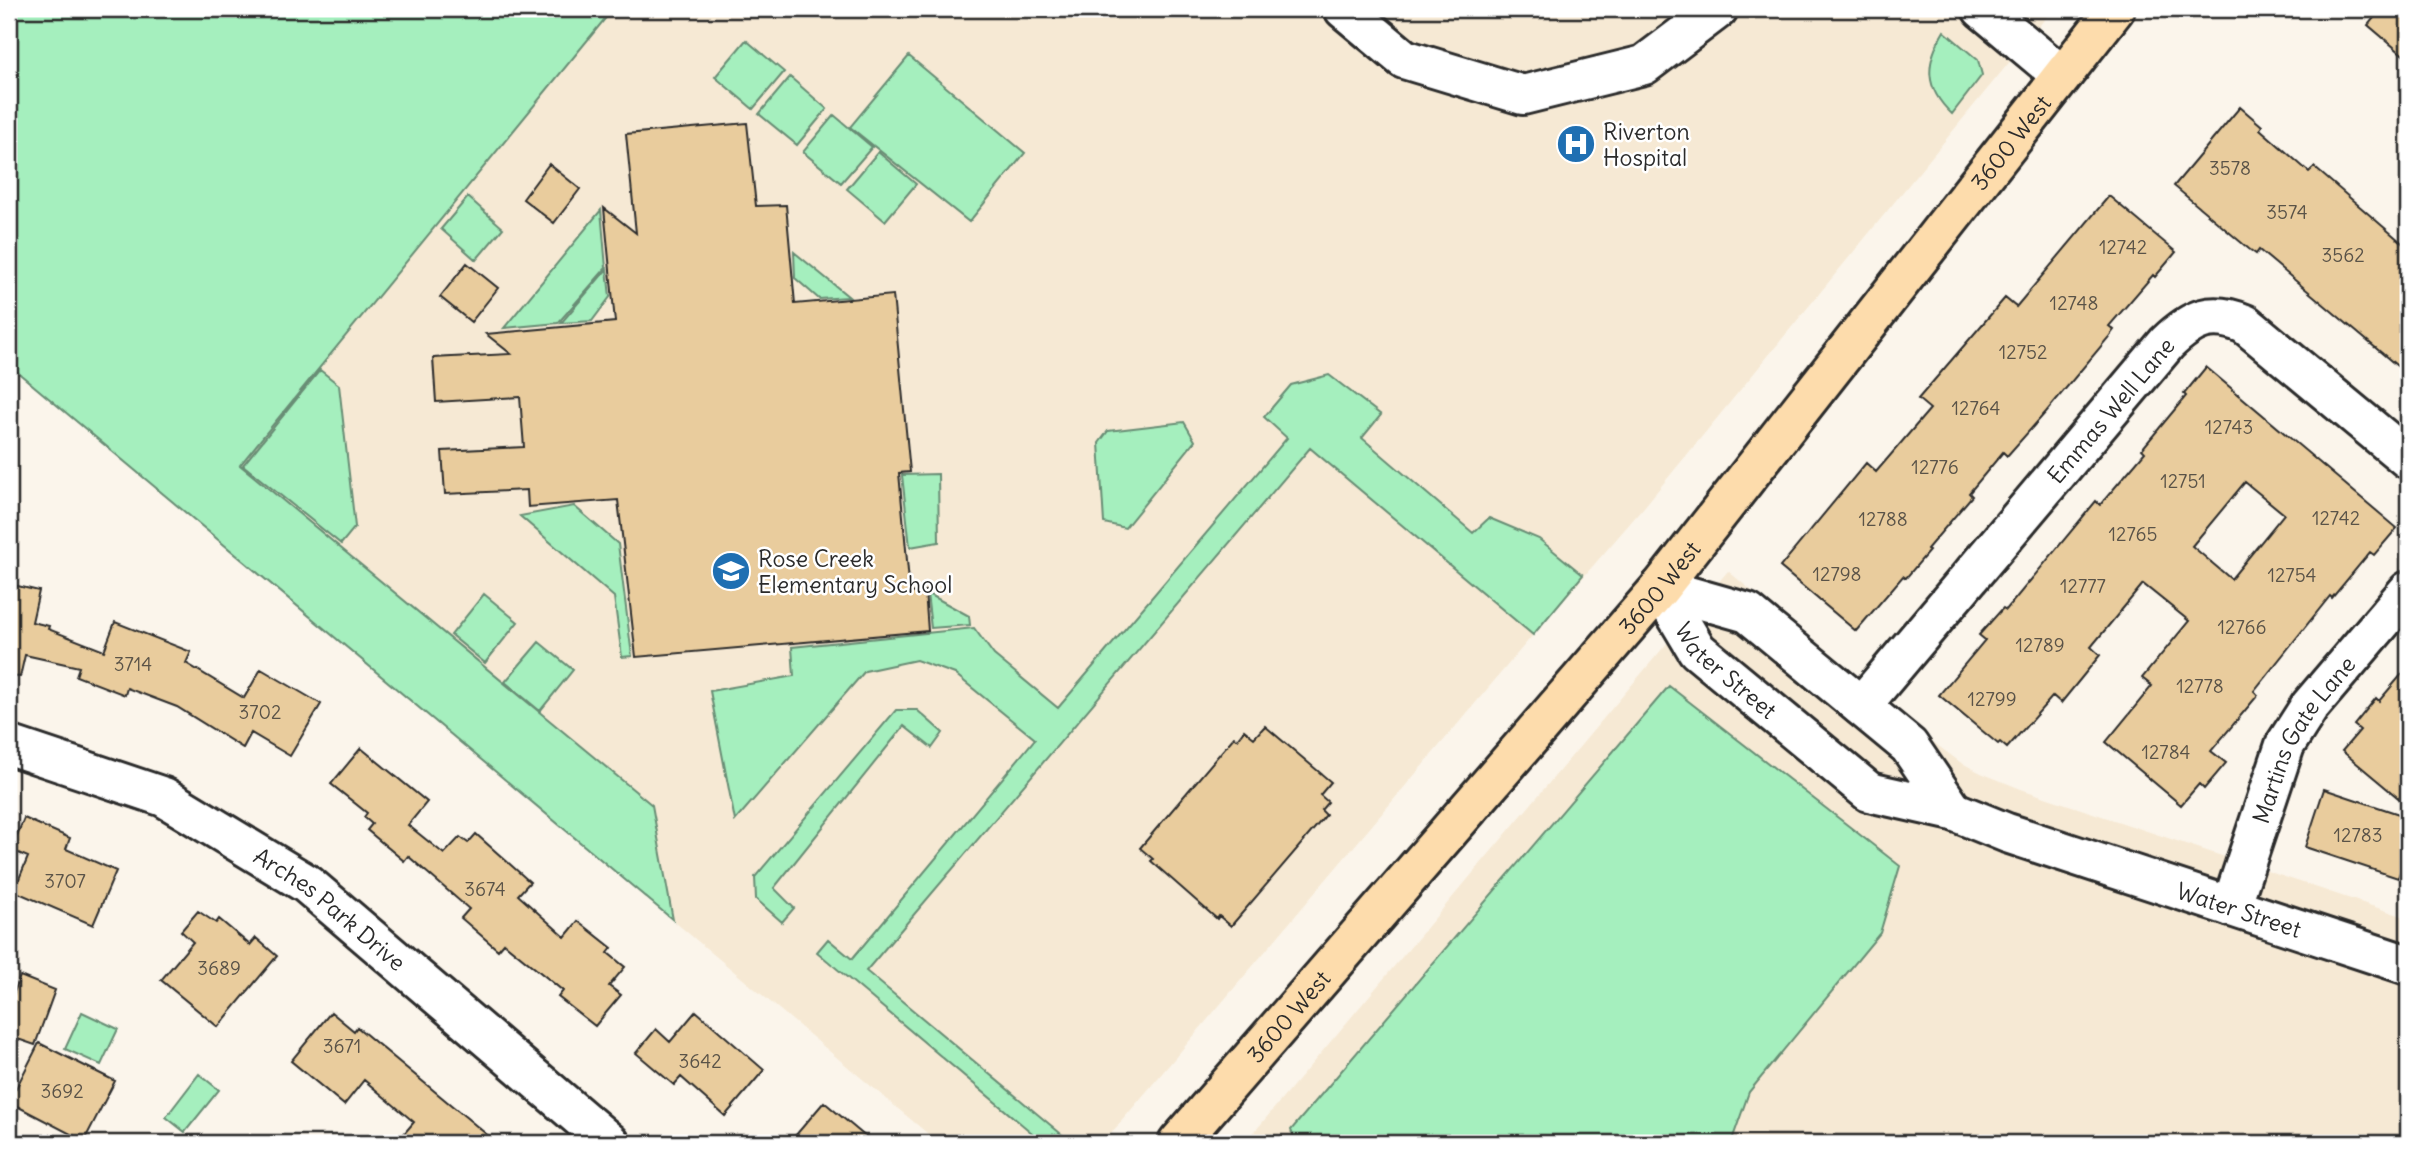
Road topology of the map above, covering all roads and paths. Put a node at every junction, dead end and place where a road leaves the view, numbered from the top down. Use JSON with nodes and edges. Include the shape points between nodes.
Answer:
{"nodes":[{"id":1,"x":1344,"y":9,"type":"edge"},
{"id":2,"x":1717,"y":9,"type":"edge"},
{"id":3,"x":1982,"y":9,"type":"edge"},
{"id":4,"x":2115,"y":9,"type":"edge"},
{"id":5,"x":2061,"y":75,"type":"junction"},
{"id":6,"x":2408,"y":460,"type":"edge"},
{"id":7,"x":1660,"y":588,"type":"junction"},
{"id":8,"x":2408,"y":591,"type":"edge"},
{"id":9,"x":1861,"y":706,"type":"junction"},
{"id":10,"x":9,"y":745,"type":"edge"},
{"id":11,"x":1953,"y":811,"type":"junction"},
{"id":12,"x":2231,"y":907,"type":"junction"},
{"id":13,"x":2408,"y":965,"type":"edge"},
{"id":14,"x":610,"y":1143,"type":"edge"},
{"id":15,"x":1178,"y":1143,"type":"edge"}],
"edges":[{"from":1,"to":2,"type":"street","via":[[1404,59],[1523,94],[1644,65]]},
{"from":3,"to":5,"type":"street"},
{"from":4,"to":5,"type":"main road","name":"3600 West"},
{"from":5,"to":7,"type":"main road","name":"3600 West"},
{"from":6,"to":9,"type":"street","name":"Emmas Well Lane","via":[[2245,324],[2218,317],[2194,321],[2167,343]]},
{"from":7,"to":9,"type":"street","name":"Water Street","via":[[1748,613]]},
{"from":7,"to":11,"type":"street","name":"Water Street","via":[[1697,649],[1869,792]]},
{"from":7,"to":15,"type":"main road","name":"3600 West"},
{"from":8,"to":12,"type":"street","name":"Martins Gate Lane","via":[[2310,706],[2284,746]]},
{"from":9,"to":11,"type":"street","name":"Water Street","via":[[1909,746]]},
{"from":10,"to":14,"type":"street","name":"Arches Park Drive","via":[[164,797],[307,884]]},
{"from":11,"to":12,"type":"street","name":"Water Street"},
{"from":12,"to":13,"type":"street","name":"Water Street"}]}
